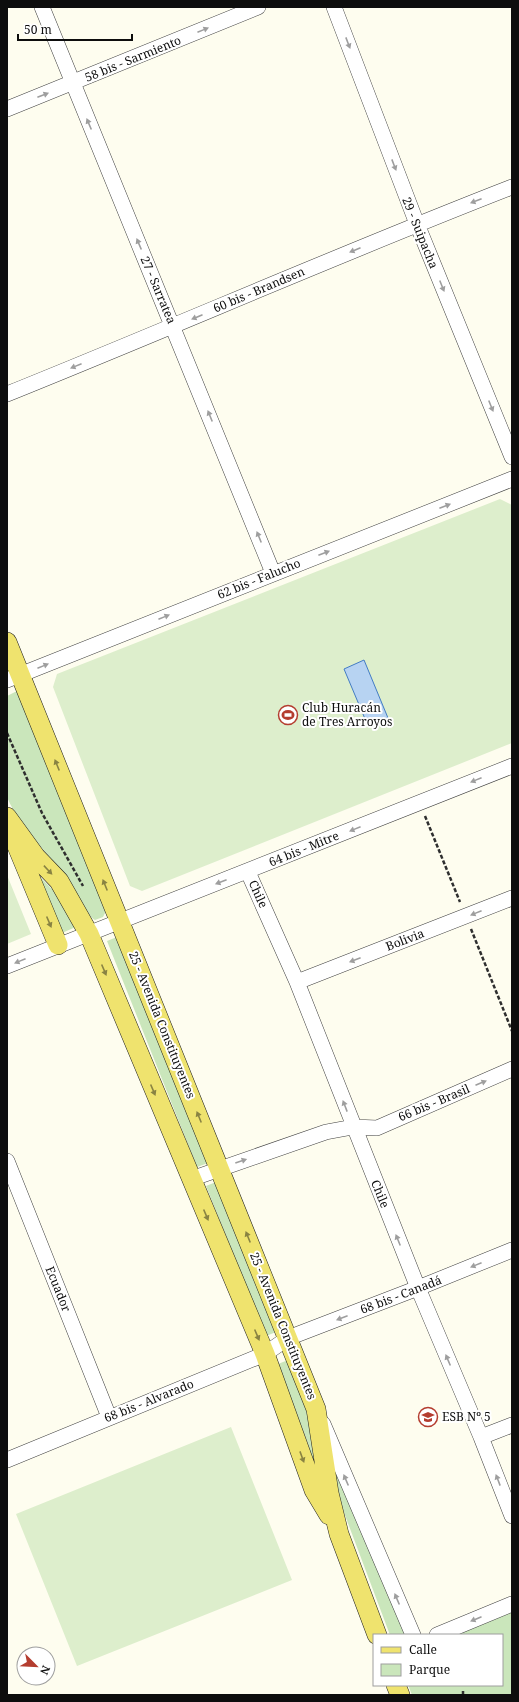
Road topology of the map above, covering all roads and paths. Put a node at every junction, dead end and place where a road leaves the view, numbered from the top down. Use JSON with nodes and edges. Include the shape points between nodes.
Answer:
{"nodes":[{"id":1,"x":42,"y":7,"type":"edge"},
{"id":2,"x":258,"y":7,"type":"edge"},
{"id":3,"x":334,"y":7,"type":"edge"},
{"id":4,"x":72,"y":84,"type":"junction"},
{"id":5,"x":7,"y":109,"type":"edge"},
{"id":6,"x":512,"y":187,"type":"edge"},
{"id":7,"x":416,"y":224,"type":"junction"},
{"id":8,"x":173,"y":326,"type":"junction"},
{"id":9,"x":7,"y":394,"type":"edge"},
{"id":10,"x":512,"y":456,"type":"edge"},
{"id":11,"x":512,"y":479,"type":"edge"},
{"id":12,"x":274,"y":573,"type":"junction"},
{"id":13,"x":7,"y":642,"type":"edge"},
{"id":14,"x":14,"y":677,"type":"edge"},
{"id":15,"x":7,"y":733,"type":"edge"},
{"id":16,"x":512,"y":766,"type":"edge"},
{"id":17,"x":7,"y":816,"type":"edge"},
{"id":18,"x":7,"y":821,"type":"edge"},
{"id":19,"x":248,"y":872,"type":"junction"},
{"id":20,"x":84,"y":887,"type":"dead end"},
{"id":21,"x":512,"y":898,"type":"edge"},
{"id":22,"x":120,"y":922,"type":"junction"},
{"id":23,"x":88,"y":934,"type":"junction"},
{"id":24,"x":58,"y":945,"type":"junction"},
{"id":25,"x":7,"y":966,"type":"edge"},
{"id":26,"x":297,"y":982,"type":"junction"},
{"id":27,"x":512,"y":1069,"type":"edge"},
{"id":28,"x":353,"y":1127,"type":"junction"},
{"id":29,"x":7,"y":1162,"type":"edge"},
{"id":30,"x":220,"y":1168,"type":"junction"},
{"id":31,"x":191,"y":1179,"type":"junction"},
{"id":32,"x":512,"y":1250,"type":"edge"},
{"id":33,"x":418,"y":1288,"type":"junction"},
{"id":34,"x":288,"y":1338,"type":"junction"},
{"id":35,"x":265,"y":1354,"type":"junction"},
{"id":36,"x":316,"y":1409,"type":"junction"},
{"id":37,"x":109,"y":1417,"type":"junction"},
{"id":38,"x":512,"y":1425,"type":"edge"},
{"id":39,"x":481,"y":1437,"type":"junction"},
{"id":40,"x":7,"y":1460,"type":"edge"},
{"id":41,"x":512,"y":1516,"type":"edge"},
{"id":42,"x":339,"y":1534,"type":"junction"},
{"id":43,"x":512,"y":1604,"type":"edge"},
{"id":44,"x":377,"y":1634,"type":"edge"},
{"id":45,"x":413,"y":1634,"type":"edge"},
{"id":46,"x":439,"y":1634,"type":"edge"},
{"id":47,"x":463,"y":1691,"type":"dead end"},
{"id":48,"x":463,"y":1695,"type":"edge"}],
"edges":[{"from":1,"to":4,"type":"street","name":"27 - Sarratea"},
{"from":4,"to":2,"type":"street","name":"58 bis - Sarmiento","one_way":true},
{"from":3,"to":7,"type":"street","name":"29 - Suipacha","one_way":true},
{"from":5,"to":4,"type":"street","name":"58 bis - Sarmiento","one_way":true},
{"from":8,"to":4,"type":"street","name":"27 - Sarratea","one_way":true},
{"from":6,"to":7,"type":"street","name":"60 bis - Brandsen","one_way":true},
{"from":7,"to":8,"type":"street","name":"60 bis - Brandsen","one_way":true},
{"from":7,"to":10,"type":"street","name":"29 - Suipacha","one_way":true},
{"from":8,"to":9,"type":"street","name":"60 bis - Brandsen","one_way":true},
{"from":12,"to":8,"type":"street","name":"27 - Sarratea","one_way":true},
{"from":12,"to":11,"type":"street","name":"62 bis - Falucho","one_way":true},
{"from":14,"to":12,"type":"street","name":"62 bis - Falucho","one_way":true},
{"from":13,"to":14,"type":"main road","name":"25 - Avenida Constituyentes"},
{"from":22,"to":14,"type":"main road","name":"25 - Avenida Constituyentes","one_way":true},
{"from":15,"to":20,"type":"path","via":[[42,813]]},
{"from":16,"to":19,"type":"street","name":"64 bis - Mitre","one_way":true},
{"from":17,"to":23,"type":"main road","name":"25 - Avenida Constituyentes","one_way":true,"via":[[36,857],[59,881]]},
{"from":18,"to":24,"type":"main road","one_way":true},
{"from":19,"to":22,"type":"street","name":"64 bis - Mitre","one_way":true},
{"from":19,"to":26,"type":"street","name":"Chile"},
{"from":21,"to":26,"type":"street","name":"Bolivia","one_way":true},
{"from":22,"to":23,"type":"street","name":"64 bis - Mitre"},
{"from":30,"to":22,"type":"main road","name":"25 - Avenida Constituyentes","one_way":true},
{"from":23,"to":24,"type":"street","name":"64 bis - Mitre"},
{"from":23,"to":31,"type":"main road","name":"25 - Avenida Constituyentes","one_way":true},
{"from":24,"to":25,"type":"street","name":"64 bis - Mitre","one_way":true},
{"from":28,"to":26,"type":"street","name":"Chile","one_way":true},
{"from":28,"to":27,"type":"street","name":"66 bis - Brasil","one_way":true,"via":[[378,1128]]},
{"from":30,"to":28,"type":"street","name":"66 bis - Brasil","one_way":true,"via":[[326,1132]]},
{"from":33,"to":28,"type":"street","name":"Chile","one_way":true},
{"from":29,"to":37,"type":"street","name":"Ecuador"},
{"from":30,"to":31,"type":"street","name":"66 bis - Brasil"},
{"from":34,"to":30,"type":"main road","name":"25 - Avenida Constituyentes","one_way":true},
{"from":31,"to":35,"type":"main road","name":"25 - Avenida Constituyentes","one_way":true},
{"from":32,"to":33,"type":"street","name":"68 bis - Canadá","one_way":true},
{"from":33,"to":34,"type":"street","name":"68 bis - Canadá","one_way":true},
{"from":39,"to":33,"type":"street","name":"Chile","one_way":true},
{"from":34,"to":35,"type":"street","name":"68 bis - Alvarado"},
{"from":34,"to":36,"type":"main road","name":"25 - Avenida Constituyentes"},
{"from":35,"to":37,"type":"street","name":"68 bis - Alvarado"},
{"from":35,"to":42,"type":"main road","name":"25 - Avenida Constituyentes","one_way":true,"via":[[314,1490]]},
{"from":36,"to":42,"type":"main road","name":"25 - Avenida Constituyentes","via":[[329,1493]]},
{"from":45,"to":36,"type":"street","name":"25 - Avenida Constituyentes","one_way":true},
{"from":37,"to":40,"type":"street","name":"68 bis - Alvarado"},
{"from":38,"to":39,"type":"street"},
{"from":41,"to":39,"type":"street","name":"Chile","one_way":true},
{"from":42,"to":44,"type":"main road","name":"25 - Avenida Constituyentes"},
{"from":43,"to":46,"type":"street","one_way":true},
{"from":47,"to":48,"type":"path"}]}
